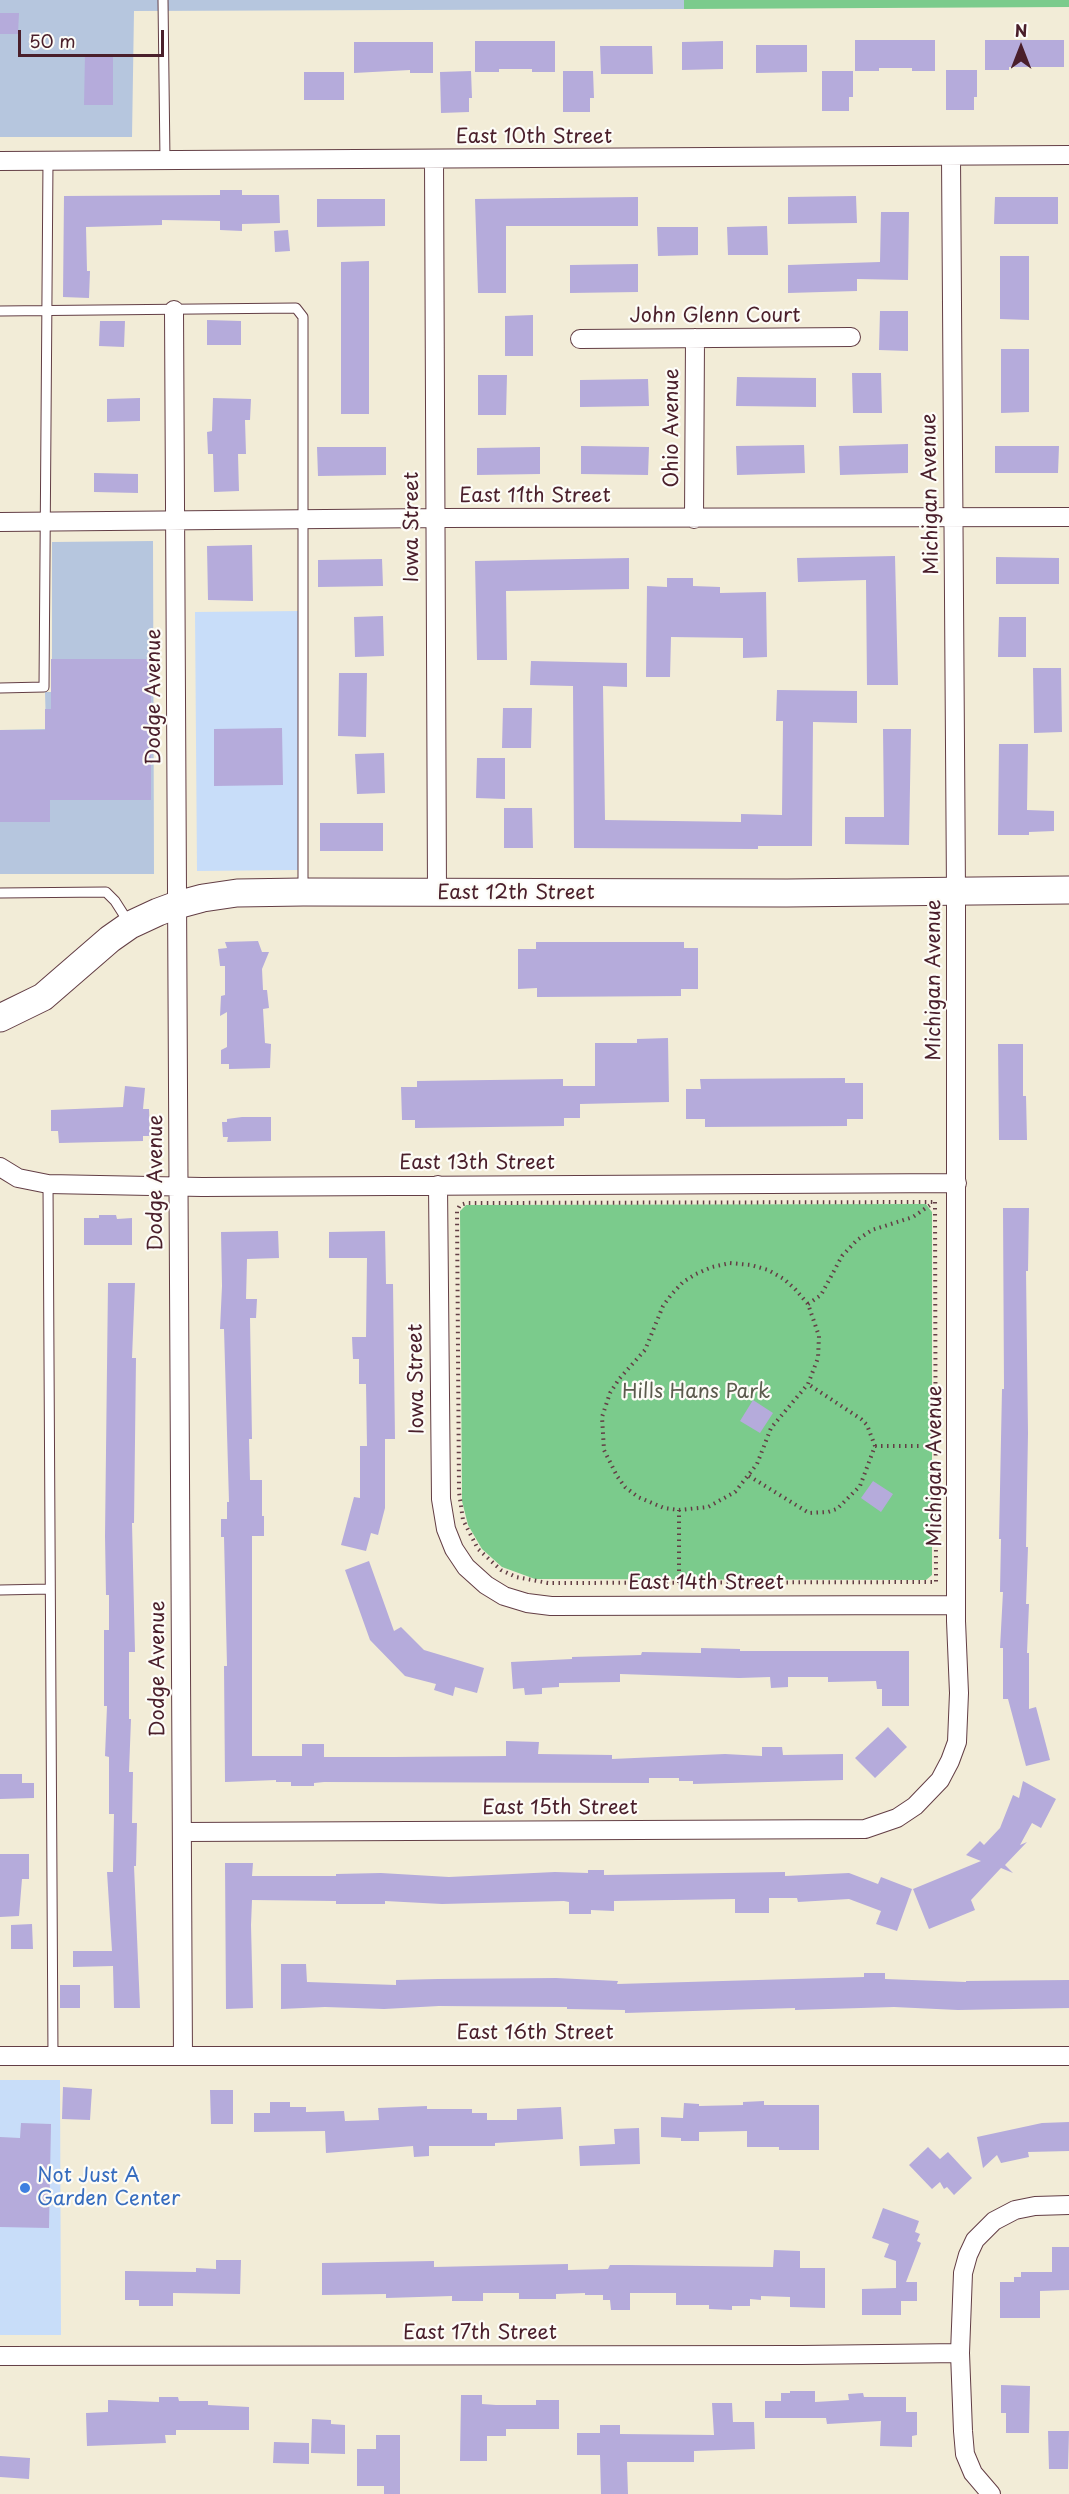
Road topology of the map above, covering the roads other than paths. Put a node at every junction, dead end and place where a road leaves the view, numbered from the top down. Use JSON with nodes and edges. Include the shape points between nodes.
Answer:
{"nodes":[{"id":1,"x":163,"y":0,"type":"edge"},
{"id":2,"x":1069,"y":155,"type":"edge"},
{"id":3,"x":951,"y":157,"type":"junction"},
{"id":4,"x":48,"y":160,"type":"junction"},
{"id":5,"x":165,"y":160,"type":"junction"},
{"id":6,"x":434,"y":160,"type":"junction"},
{"id":7,"x":0,"y":161,"type":"edge"},
{"id":8,"x":46,"y":310,"type":"junction"},
{"id":9,"x":174,"y":310,"type":"junction"},
{"id":10,"x":0,"y":311,"type":"edge"},
{"id":11,"x":850,"y":337,"type":"dead end"},
{"id":12,"x":694,"y":338,"type":"junction"},
{"id":13,"x":580,"y":339,"type":"dead end"},
{"id":14,"x":954,"y":517,"type":"junction"},
{"id":15,"x":1069,"y":517,"type":"edge"},
{"id":16,"x":434,"y":518,"type":"junction"},
{"id":17,"x":694,"y":519,"type":"junction"},
{"id":18,"x":304,"y":520,"type":"junction"},
{"id":19,"x":175,"y":521,"type":"junction"},
{"id":20,"x":0,"y":522,"type":"edge"},
{"id":21,"x":46,"y":522,"type":"junction"},
{"id":22,"x":0,"y":688,"type":"edge"},
{"id":23,"x":1069,"y":890,"type":"edge"},
{"id":24,"x":303,"y":892,"type":"junction"},
{"id":25,"x":956,"y":892,"type":"junction"},
{"id":26,"x":0,"y":893,"type":"edge"},
{"id":27,"x":437,"y":893,"type":"junction"},
{"id":28,"x":177,"y":905,"type":"junction"},
{"id":29,"x":130,"y":925,"type":"junction"},
{"id":30,"x":0,"y":1018,"type":"edge"},
{"id":31,"x":0,"y":1167,"type":"edge"},
{"id":32,"x":957,"y":1183,"type":"junction"},
{"id":33,"x":48,"y":1185,"type":"junction"},
{"id":34,"x":438,"y":1185,"type":"junction"},
{"id":35,"x":179,"y":1186,"type":"junction"},
{"id":36,"x":466,"y":1567,"type":"joint"},
{"id":37,"x":50,"y":1589,"type":"junction"},
{"id":38,"x":0,"y":1590,"type":"edge"},
{"id":39,"x":956,"y":1605,"type":"junction"},
{"id":40,"x":928,"y":1795,"type":"joint"},
{"id":41,"x":182,"y":1832,"type":"junction"},
{"id":42,"x":0,"y":2056,"type":"edge"},
{"id":43,"x":53,"y":2056,"type":"junction"},
{"id":44,"x":183,"y":2056,"type":"junction"},
{"id":45,"x":1069,"y":2056,"type":"edge"},
{"id":46,"x":1069,"y":2205,"type":"edge"},
{"id":47,"x":960,"y":2353,"type":"junction"},
{"id":48,"x":0,"y":2356,"type":"edge"},
{"id":49,"x":991,"y":2494,"type":"edge"}],
"edges":[{"from":1,"to":5,"type":"lane"},
{"from":2,"to":3,"type":"street","name":"East 10th Street"},
{"from":3,"to":6,"type":"street","name":"East 10th Street"},
{"from":3,"to":14,"type":"street","name":"Michigan Avenue"},
{"from":4,"to":5,"type":"street","name":"East 10th Street"},
{"from":4,"to":7,"type":"street","name":"East 10th Street"},
{"from":4,"to":8,"type":"lane"},
{"from":5,"to":6,"type":"street","name":"East 10th Street"},
{"from":6,"to":16,"type":"street","name":"Iowa Street"},
{"from":8,"to":9,"type":"lane"},
{"from":8,"to":10,"type":"lane"},
{"from":8,"to":21,"type":"lane"},
{"from":9,"to":18,"type":"lane","via":[[296,308],[303,317]]},
{"from":9,"to":19,"type":"street","name":"Dodge Avenue"},
{"from":11,"to":12,"type":"street","name":"John Glenn Court"},
{"from":12,"to":13,"type":"street","name":"John Glenn Court"},
{"from":12,"to":17,"type":"street","name":"Ohio Avenue"},
{"from":14,"to":15,"type":"street","name":"East 11th Street"},
{"from":14,"to":17,"type":"street","name":"East 11th Street"},
{"from":14,"to":25,"type":"street","name":"Michigan Avenue"},
{"from":16,"to":17,"type":"street","name":"East 11th Street"},
{"from":16,"to":18,"type":"street","name":"East 11th Street"},
{"from":16,"to":27,"type":"street","name":"Iowa Street"},
{"from":18,"to":19,"type":"street","name":"East 11th Street"},
{"from":18,"to":24,"type":"lane"},
{"from":19,"to":21,"type":"street","name":"East 11th Street"},
{"from":19,"to":28,"type":"street","name":"Dodge Avenue"},
{"from":20,"to":21,"type":"street","name":"East 11th Street"},
{"from":21,"to":22,"type":"lane","via":[[44,687]]},
{"from":23,"to":25,"type":"street","name":"East 12th Street"},
{"from":24,"to":27,"type":"street","name":"East 12th Street"},
{"from":24,"to":28,"type":"street","name":"East 12th Street","via":[[237,894]]},
{"from":25,"to":27,"type":"street","name":"East 12th Street"},
{"from":25,"to":32,"type":"street","name":"Michigan Avenue"},
{"from":26,"to":29,"type":"lane","via":[[106,892]]},
{"from":28,"to":29,"type":"street","name":"East 12th Street"},
{"from":28,"to":35,"type":"street","name":"Dodge Avenue"},
{"from":29,"to":30,"type":"street","name":"East 12th Street","via":[[43,998]]},
{"from":31,"to":33,"type":"street","name":"East 13th Street","via":[[18,1178]]},
{"from":32,"to":34,"type":"street","name":"East 13th Street"},
{"from":32,"to":39,"type":"street","name":"Michigan Avenue"},
{"from":33,"to":35,"type":"street","name":"East 13th Street"},
{"from":33,"to":37,"type":"lane"},
{"from":34,"to":35,"type":"street","name":"East 13th Street"},
{"from":34,"to":36,"type":"street","name":"Iowa Street","via":[[441,1499],[446,1529]]},
{"from":35,"to":41,"type":"street","name":"Dodge Avenue"},
{"from":36,"to":39,"type":"street","name":"East 14th Street","via":[[504,1596],[551,1606]]},
{"from":37,"to":38,"type":"lane"},
{"from":37,"to":43,"type":"lane"},
{"from":39,"to":40,"type":"street","name":"Michigan Avenue","via":[[957,1742]]},
{"from":40,"to":41,"type":"street","name":"East 15th Street","via":[[897,1818],[865,1829]]},
{"from":41,"to":44,"type":"street","name":"Dodge Avenue"},
{"from":42,"to":43,"type":"street","name":"East 16th Street"},
{"from":43,"to":44,"type":"street","name":"East 16th Street"},
{"from":44,"to":45,"type":"street","name":"East 16th Street"},
{"from":46,"to":47,"type":"street","via":[[1015,2210],[994,2221],[975,2240],[963,2273]]},
{"from":47,"to":48,"type":"street","name":"East 17th Street"},
{"from":47,"to":49,"type":"street","via":[[965,2454],[973,2473]]}]}
